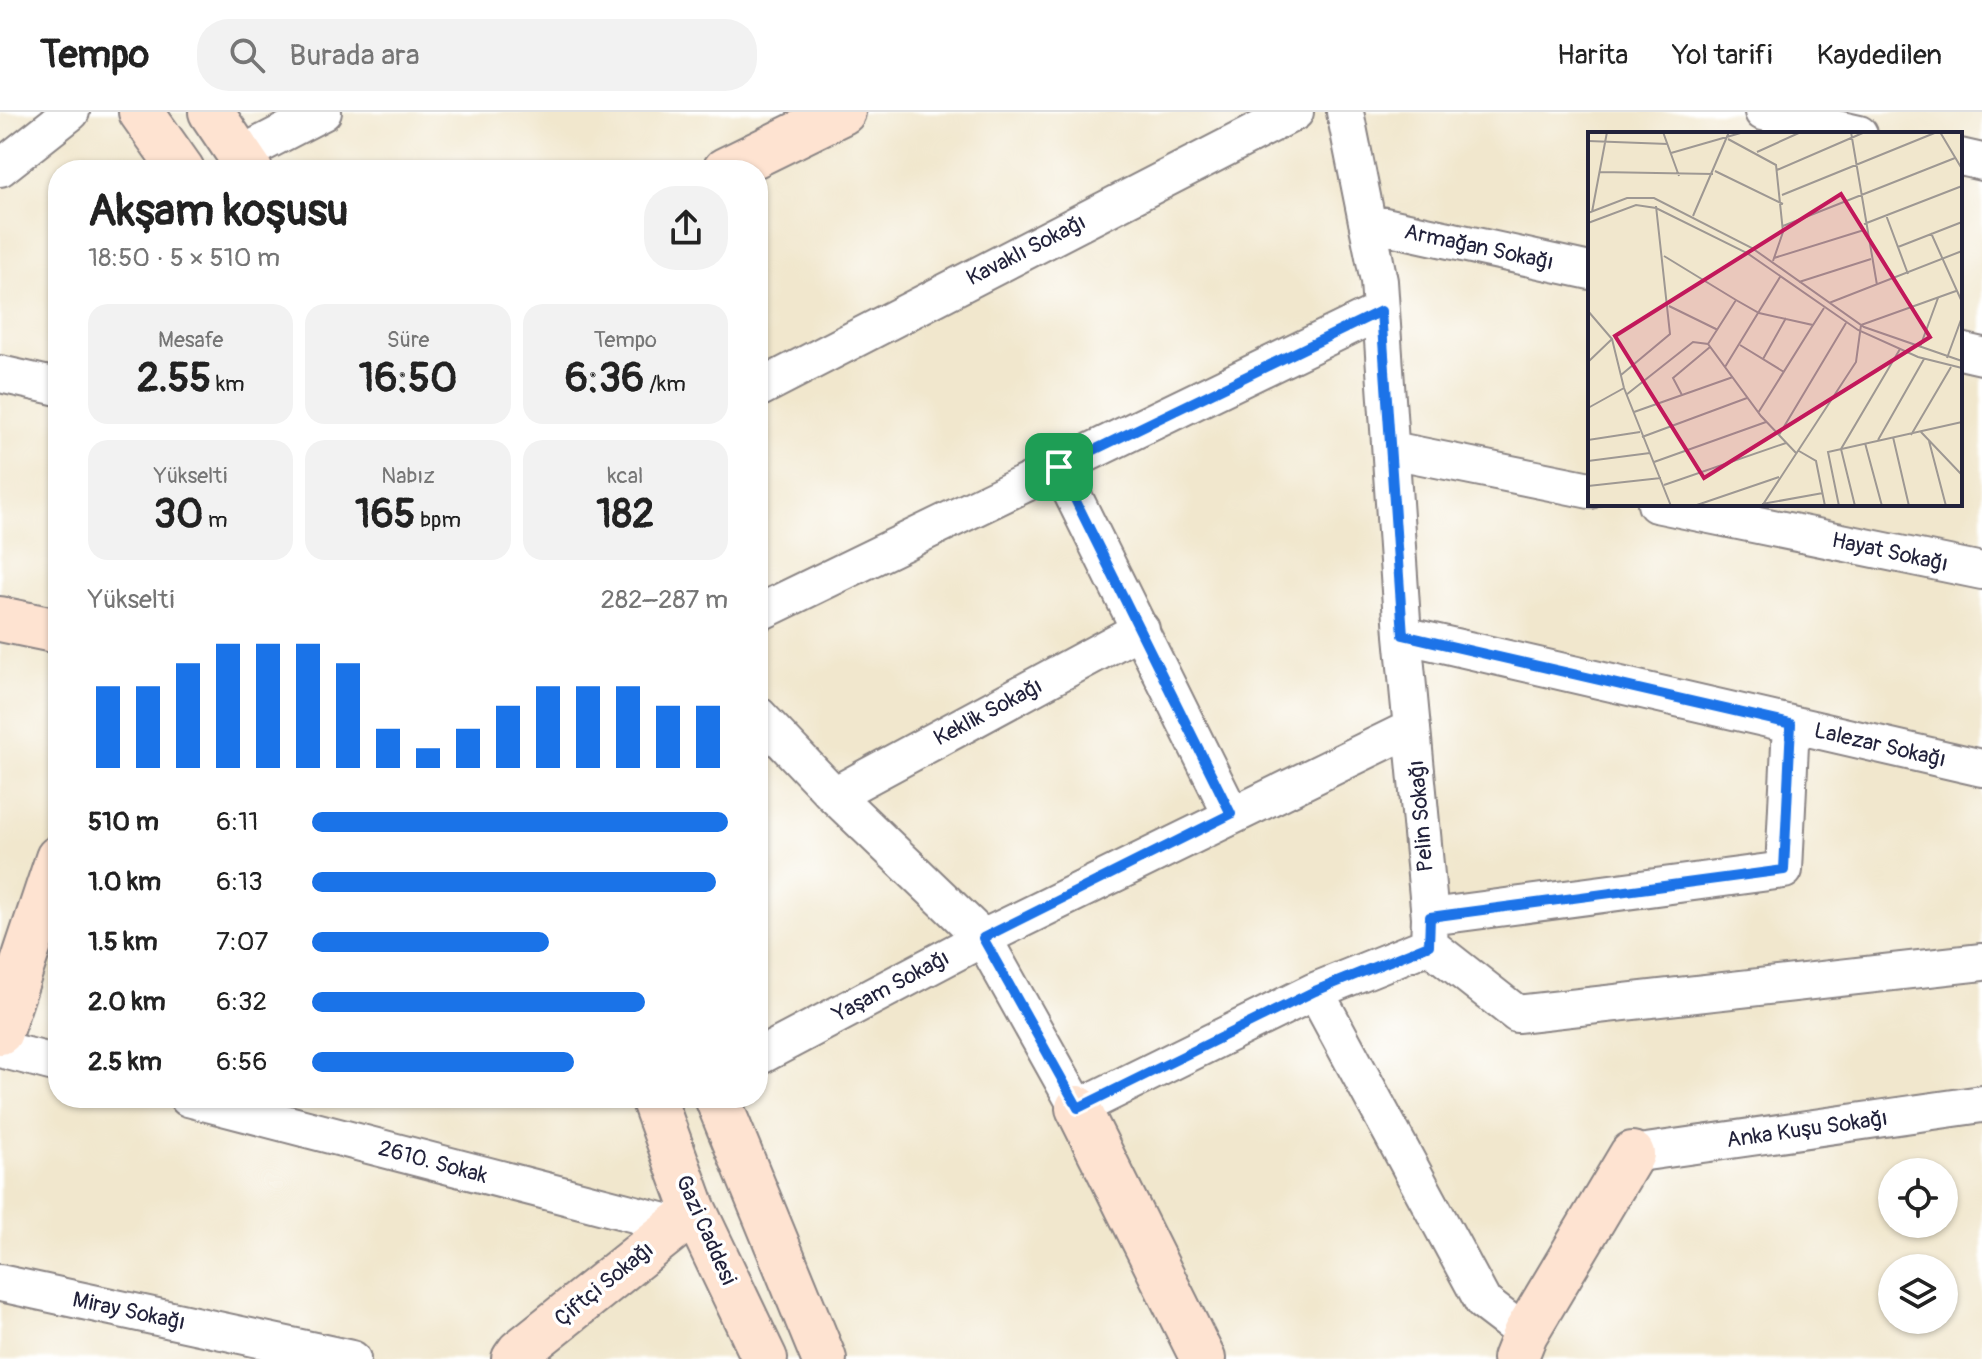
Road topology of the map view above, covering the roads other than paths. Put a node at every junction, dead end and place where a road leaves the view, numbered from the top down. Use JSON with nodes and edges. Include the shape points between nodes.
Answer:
{"nodes":[{"id":1,"x":71,"y":112,"type":"edge"},
{"id":2,"x":141,"y":112,"type":"edge"},
{"id":3,"x":211,"y":112,"type":"edge"},
{"id":4,"x":323,"y":112,"type":"edge"},
{"id":5,"x":843,"y":112,"type":"edge"},
{"id":6,"x":1295,"y":112,"type":"edge"},
{"id":7,"x":1345,"y":112,"type":"edge"},
{"id":8,"x":1763,"y":112,"type":"edge"},
{"id":9,"x":1850,"y":132,"type":"edge"},
{"id":10,"x":1962,"y":157,"type":"edge"},
{"id":11,"x":175,"y":160,"type":"edge"},
{"id":12,"x":243,"y":160,"type":"edge"},
{"id":13,"x":250,"y":160,"type":"edge"},
{"id":14,"x":745,"y":160,"type":"edge"},
{"id":15,"x":1982,"y":162,"type":"edge"},
{"id":16,"x":0,"y":168,"type":"edge"},
{"id":17,"x":1367,"y":222,"type":"junction"},
{"id":18,"x":1588,"y":271,"type":"edge"},
{"id":19,"x":1381,"y":311,"type":"junction"},
{"id":20,"x":1962,"y":351,"type":"edge"},
{"id":21,"x":1982,"y":356,"type":"edge"},
{"id":22,"x":0,"y":374,"type":"edge"},
{"id":23,"x":768,"y":384,"type":"edge"},
{"id":24,"x":48,"y":385,"type":"edge"},
{"id":25,"x":1392,"y":450,"type":"junction"},
{"id":26,"x":1059,"y":467,"type":"junction"},
{"id":27,"x":1588,"y":490,"type":"edge"},
{"id":28,"x":1666,"y":506,"type":"edge"},
{"id":29,"x":1982,"y":571,"type":"edge"},
{"id":30,"x":768,"y":608,"type":"edge"},
{"id":31,"x":0,"y":619,"type":"edge"},
{"id":32,"x":48,"y":629,"type":"edge"},
{"id":33,"x":1141,"y":629,"type":"junction"},
{"id":34,"x":1403,"y":635,"type":"junction"},
{"id":35,"x":1791,"y":724,"type":"junction"},
{"id":36,"x":768,"y":726,"type":"edge"},
{"id":37,"x":1412,"y":728,"type":"junction"},
{"id":38,"x":1982,"y":768,"type":"edge"},
{"id":39,"x":834,"y":795,"type":"junction"},
{"id":40,"x":1231,"y":814,"type":"junction"},
{"id":41,"x":48,"y":888,"type":"edge"},
{"id":42,"x":1429,"y":931,"type":"junction"},
{"id":43,"x":983,"y":938,"type":"junction"},
{"id":44,"x":1982,"y":962,"type":"edge"},
{"id":45,"x":1315,"y":991,"type":"junction"},
{"id":46,"x":0,"y":1032,"type":"edge"},
{"id":47,"x":0,"y":1049,"type":"edge"},
{"id":48,"x":768,"y":1052,"type":"edge"},
{"id":49,"x":48,"y":1061,"type":"edge"},
{"id":50,"x":1982,"y":1104,"type":"edge"},
{"id":51,"x":230,"y":1108,"type":"edge"},
{"id":52,"x":656,"y":1108,"type":"edge"},
{"id":53,"x":721,"y":1108,"type":"edge"},
{"id":54,"x":1078,"y":1108,"type":"junction"},
{"id":55,"x":1632,"y":1154,"type":"joint"},
{"id":56,"x":685,"y":1217,"type":"junction"},
{"id":57,"x":0,"y":1283,"type":"edge"},
{"id":58,"x":1520,"y":1347,"type":"edge"},
{"id":59,"x":352,"y":1359,"type":"edge"},
{"id":60,"x":514,"y":1359,"type":"edge"},
{"id":61,"x":765,"y":1359,"type":"edge"},
{"id":62,"x":824,"y":1359,"type":"edge"},
{"id":63,"x":1203,"y":1359,"type":"edge"}],
"edges":[{"from":1,"to":16,"type":"street"},
{"from":2,"to":11,"type":"street"},
{"from":3,"to":12,"type":"street"},
{"from":4,"to":13,"type":"street"},
{"from":5,"to":14,"type":"street"},
{"from":6,"to":23,"type":"street","name":"Kavaklı Sokağı"},
{"from":7,"to":17,"type":"street","name":"Pelin Sokağı"},
{"from":8,"to":9,"type":"street"},
{"from":10,"to":15,"type":"street"},
{"from":17,"to":18,"type":"street","name":"Armağan Sokağı"},
{"from":17,"to":19,"type":"street","name":"Pelin Sokağı"},
{"from":19,"to":25,"type":"street","name":"Pelin Sokağı"},
{"from":19,"to":26,"type":"street"},
{"from":20,"to":21,"type":"street"},
{"from":22,"to":24,"type":"street"},
{"from":25,"to":27,"type":"street"},
{"from":25,"to":34,"type":"street","name":"Pelin Sokağı"},
{"from":26,"to":30,"type":"street"},
{"from":26,"to":33,"type":"street"},
{"from":28,"to":29,"type":"street","name":"Hayat Sokağı"},
{"from":31,"to":32,"type":"street"},
{"from":33,"to":39,"type":"street","name":"Keklik Sokağı"},
{"from":33,"to":40,"type":"street"},
{"from":34,"to":35,"type":"street","name":"Lalezar Sokağı"},
{"from":34,"to":37,"type":"street","name":"Pelin Sokağı"},
{"from":35,"to":38,"type":"street","name":"Lalezar Sokağı"},
{"from":35,"to":42,"type":"street","via":[[1784,870]]},
{"from":36,"to":39,"type":"street"},
{"from":37,"to":40,"type":"street","name":"Yaşam Sokağı"},
{"from":37,"to":42,"type":"street","name":"Pelin Sokağı"},
{"from":39,"to":43,"type":"street"},
{"from":40,"to":43,"type":"street","name":"Yaşam Sokağı"},
{"from":41,"to":46,"type":"street"},
{"from":42,"to":44,"type":"street","via":[[1517,1014]]},
{"from":42,"to":45,"type":"street"},
{"from":43,"to":48,"type":"street","name":"Yaşam Sokağı"},
{"from":43,"to":54,"type":"street"},
{"from":45,"to":54,"type":"street"},
{"from":45,"to":58,"type":"street","via":[[1483,1302]]},
{"from":47,"to":49,"type":"street"},
{"from":50,"to":55,"type":"street","name":"Anka Kuşu Sokağı"},
{"from":51,"to":56,"type":"street","name":"2610. Sokak"},
{"from":52,"to":56,"type":"street","name":"Gazi Caddesi"},
{"from":53,"to":62,"type":"street"},
{"from":54,"to":63,"type":"street"},
{"from":55,"to":58,"type":"street"},
{"from":56,"to":60,"type":"street","name":"Çiftçi Sokağı"},
{"from":56,"to":61,"type":"street","name":"Gazi Caddesi"},
{"from":57,"to":59,"type":"street","name":"Miray Sokağı"}]}
